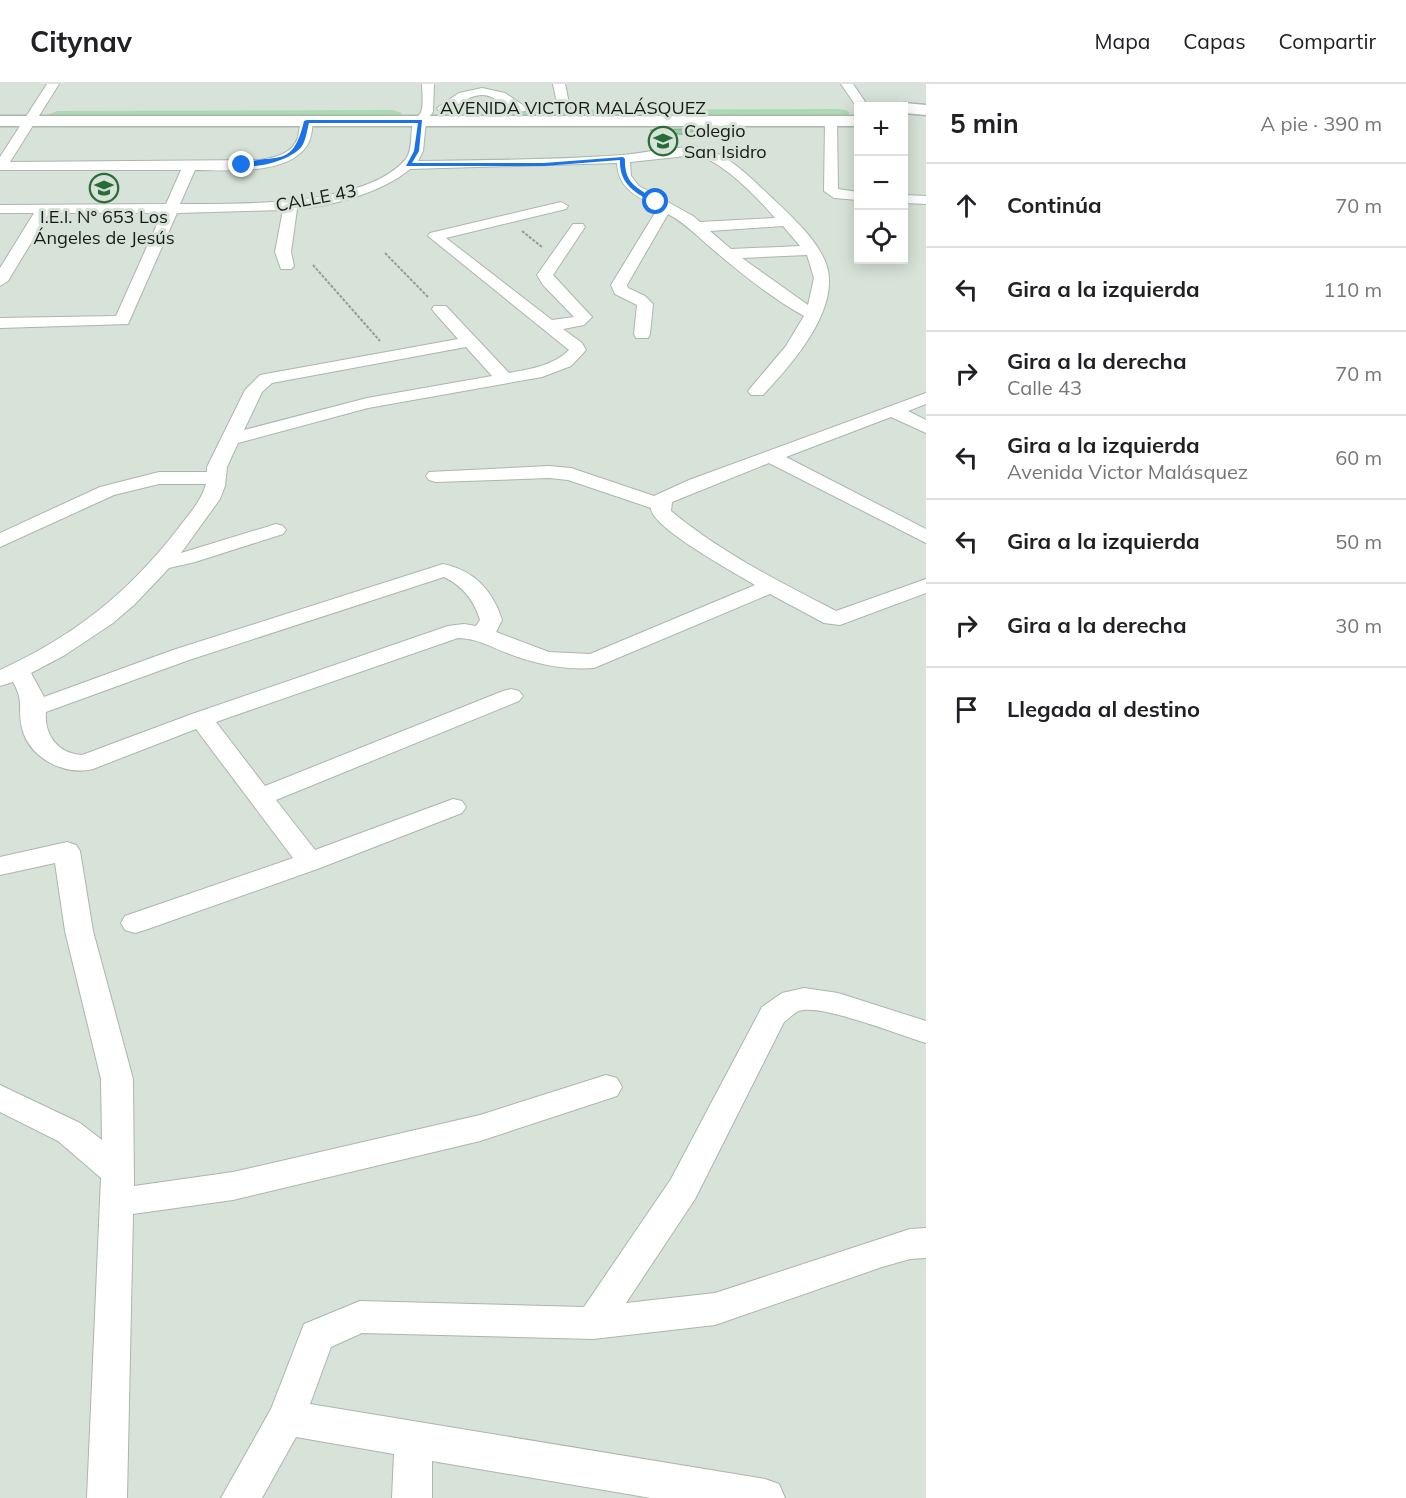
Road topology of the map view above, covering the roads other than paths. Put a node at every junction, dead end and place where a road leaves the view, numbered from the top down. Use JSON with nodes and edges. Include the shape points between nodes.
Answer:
{"nodes":[{"id":1,"x":53,"y":84,"type":"edge"},
{"id":2,"x":428,"y":84,"type":"edge"},
{"id":3,"x":559,"y":84,"type":"edge"},
{"id":4,"x":847,"y":84,"type":"edge"},
{"id":5,"x":857,"y":102,"type":"edge"},
{"id":6,"x":422,"y":104,"type":"edge"},
{"id":7,"x":854,"y":107,"type":"edge"},
{"id":8,"x":564,"y":108,"type":"junction"},
{"id":9,"x":908,"y":108,"type":"edge"},
{"id":10,"x":0,"y":109,"type":"edge"},
{"id":11,"x":926,"y":110,"type":"edge"},
{"id":12,"x":34,"y":115,"type":"junction"},
{"id":13,"x":0,"y":121,"type":"edge"},
{"id":14,"x":307,"y":121,"type":"junction"},
{"id":15,"x":831,"y":121,"type":"junction"},
{"id":16,"x":854,"y":122,"type":"edge"},
{"id":17,"x":908,"y":123,"type":"edge"},
{"id":18,"x":926,"y":124,"type":"edge"},
{"id":19,"x":623,"y":159,"type":"junction"},
{"id":20,"x":408,"y":165,"type":"junction"},
{"id":21,"x":1,"y":166,"type":"edge"},
{"id":22,"x":190,"y":166,"type":"junction"},
{"id":23,"x":854,"y":196,"type":"edge"},
{"id":24,"x":908,"y":199,"type":"edge"},
{"id":25,"x":926,"y":200,"type":"edge"},
{"id":26,"x":291,"y":205,"type":"junction"},
{"id":27,"x":561,"y":206,"type":"dead end"},
{"id":28,"x":666,"y":206,"type":"junction"},
{"id":29,"x":0,"y":209,"type":"edge"},
{"id":30,"x":44,"y":209,"type":"junction"},
{"id":31,"x":171,"y":209,"type":"junction"},
{"id":32,"x":785,"y":222,"type":"junction"},
{"id":33,"x":578,"y":227,"type":"dead end"},
{"id":34,"x":698,"y":227,"type":"junction"},
{"id":35,"x":811,"y":250,"type":"junction"},
{"id":36,"x":727,"y":254,"type":"junction"},
{"id":37,"x":286,"y":266,"type":"dead end"},
{"id":38,"x":0,"y":281,"type":"edge"},
{"id":39,"x":440,"y":309,"type":"road end"},
{"id":40,"x":812,"y":314,"type":"junction"},
{"id":41,"x":0,"y":323,"type":"edge"},
{"id":42,"x":551,"y":325,"type":"junction"},
{"id":43,"x":642,"y":334,"type":"dead end"},
{"id":44,"x":468,"y":342,"type":"junction"},
{"id":45,"x":505,"y":379,"type":"junction"},
{"id":46,"x":757,"y":391,"type":"dead end"},
{"id":47,"x":926,"y":398,"type":"edge"},
{"id":48,"x":892,"y":411,"type":"junction"},
{"id":49,"x":926,"y":427,"type":"edge"},
{"id":50,"x":232,"y":439,"type":"junction"},
{"id":51,"x":771,"y":457,"type":"junction"},
{"id":52,"x":436,"y":476,"type":"dead end"},
{"id":53,"x":217,"y":478,"type":"junction"},
{"id":54,"x":662,"y":506,"type":"junction"},
{"id":55,"x":276,"y":530,"type":"dead end"},
{"id":56,"x":926,"y":537,"type":"edge"},
{"id":57,"x":0,"y":541,"type":"edge"},
{"id":58,"x":165,"y":562,"type":"junction"},
{"id":59,"x":926,"y":585,"type":"edge"},
{"id":60,"x":771,"y":586,"type":"junction"},
{"id":61,"x":483,"y":633,"type":"junction"},
{"id":62,"x":9,"y":675,"type":"edge"},
{"id":63,"x":511,"y":696,"type":"dead end"},
{"id":64,"x":35,"y":708,"type":"junction"},
{"id":65,"x":201,"y":719,"type":"junction"},
{"id":66,"x":260,"y":797,"type":"junction"},
{"id":67,"x":453,"y":807,"type":"dead end"},
{"id":68,"x":310,"y":862,"type":"junction"},
{"id":69,"x":0,"y":866,"type":"edge"},
{"id":70,"x":135,"y":923,"type":"dead end"},
{"id":71,"x":926,"y":1032,"type":"edge"},
{"id":72,"x":606,"y":1087,"type":"dead end"},
{"id":73,"x":0,"y":1097,"type":"edge"},
{"id":74,"x":118,"y":1188,"type":"junction"},
{"id":75,"x":926,"y":1243,"type":"edge"},
{"id":76,"x":593,"y":1323,"type":"junction"},
{"id":77,"x":286,"y":1418,"type":"junction"},
{"id":78,"x":413,"y":1439,"type":"junction"},
{"id":79,"x":107,"y":1498,"type":"edge"},
{"id":80,"x":241,"y":1498,"type":"edge"},
{"id":81,"x":412,"y":1498,"type":"edge"},
{"id":82,"x":765,"y":1498,"type":"edge"}],
"edges":[{"from":1,"to":12,"type":"street"},
{"from":2,"to":6,"type":"street"},
{"from":3,"to":8,"type":"street"},
{"from":4,"to":5,"type":"street"},
{"from":6,"to":8,"type":"main road","name":"AVENIDA VICTOR MALÁSQUEZ"},
{"from":6,"to":12,"type":"main road","name":"AVENIDA VICTOR MALÁSQUEZ"},
{"from":6,"to":14,"type":"main road","name":"AVENIDA VICTOR MALÁSQUEZ"},
{"from":6,"to":15,"type":"main road","name":"AVENIDA VICTOR MALÁSQUEZ"},
{"from":6,"to":20,"type":"street","via":[[416,151]]},
{"from":7,"to":8,"type":"main road","name":"AVENIDA VICTOR MALÁSQUEZ"},
{"from":9,"to":11,"type":"main road"},
{"from":10,"to":12,"type":"main road","name":"AVENIDA VICTOR MALÁSQUEZ"},
{"from":12,"to":13,"type":"main road","name":"AVENIDA VICTOR MALÁSQUEZ"},
{"from":12,"to":14,"type":"main road","name":"AVENIDA VICTOR MALÁSQUEZ"},
{"from":12,"to":21,"type":"street"},
{"from":14,"to":22,"type":"street","via":[[300,146],[284,158],[242,165]]},
{"from":15,"to":16,"type":"main road","name":"AVENIDA VICTOR MALÁSQUEZ"},
{"from":15,"to":23,"type":"street","via":[[831,191]]},
{"from":17,"to":18,"type":"main road"},
{"from":19,"to":20,"type":"street"},
{"from":19,"to":28,"type":"street","via":[[624,176],[630,185]]},
{"from":19,"to":32,"type":"street","via":[[706,153],[751,185]]},
{"from":20,"to":26,"type":"street","name":"CALLE 43","via":[[391,178],[363,190]]},
{"from":21,"to":22,"type":"street"},
{"from":22,"to":31,"type":"street"},
{"from":24,"to":25,"type":"street"},
{"from":26,"to":31,"type":"street","name":"CALLE 43"},
{"from":26,"to":37,"type":"street","via":[[283,252]]},
{"from":27,"to":42,"type":"street","via":[[435,236]]},
{"from":28,"to":34,"type":"street"},
{"from":28,"to":43,"type":"street","via":[[619,285],[621,291],[645,304]]},
{"from":29,"to":30,"type":"street","name":"CALLE 43"},
{"from":30,"to":31,"type":"street","name":"CALLE 43"},
{"from":30,"to":38,"type":"street"},
{"from":31,"to":41,"type":"street","via":[[122,321]]},
{"from":32,"to":34,"type":"street"},
{"from":32,"to":35,"type":"street"},
{"from":33,"to":42,"type":"street","via":[[546,278],[584,316],[578,322]]},
{"from":34,"to":36,"type":"street"},
{"from":35,"to":36,"type":"street"},
{"from":35,"to":40,"type":"street","via":[[822,278],[821,293]]},
{"from":36,"to":40,"type":"street"},
{"from":39,"to":44,"type":"street"},
{"from":40,"to":46,"type":"street","via":[[784,361]]},
{"from":42,"to":45,"type":"street","via":[[576,347],[574,356],[554,368]]},
{"from":44,"to":45,"type":"street"},
{"from":44,"to":50,"type":"street","via":[[266,379],[254,390]]},
{"from":45,"to":50,"type":"street","via":[[367,403]]},
{"from":47,"to":48,"type":"street"},
{"from":48,"to":49,"type":"street"},
{"from":48,"to":51,"type":"street"},
{"from":50,"to":53,"type":"street","via":[[217,467]]},
{"from":51,"to":54,"type":"street","via":[[662,499]]},
{"from":51,"to":56,"type":"street"},
{"from":52,"to":54,"type":"street","via":[[571,474]]},
{"from":53,"to":57,"type":"street","via":[[159,478],[107,491]]},
{"from":53,"to":58,"type":"street","via":[[211,499]]},
{"from":54,"to":60,"type":"street","via":[[661,513],[682,531]]},
{"from":55,"to":58,"type":"street"},
{"from":58,"to":62,"type":"street","via":[[81,637]]},
{"from":59,"to":60,"type":"street","via":[[835,618]]},
{"from":60,"to":61,"type":"street","via":[[594,661],[565,662],[542,657]]},
{"from":61,"to":64,"type":"street","via":[[490,620],[485,602],[456,573],[443,570],[192,651]]},
{"from":61,"to":65,"type":"street","via":[[456,630]]},
{"from":62,"to":64,"type":"street","via":[[30,690]]},
{"from":63,"to":66,"type":"street"},
{"from":64,"to":65,"type":"street","via":[[34,730],[42,745],[56,757],[76,763],[91,761]]},
{"from":65,"to":66,"type":"street"},
{"from":66,"to":68,"type":"street"},
{"from":67,"to":68,"type":"street"},
{"from":68,"to":70,"type":"street"},
{"from":69,"to":74,"type":"street","via":[[67,851],[79,931],[117,1079]]},
{"from":71,"to":76,"type":"street","via":[[823,1000],[793,1000],[781,1007],[773,1015],[683,1189]]},
{"from":72,"to":74,"type":"street","via":[[469,1131],[233,1186]]},
{"from":73,"to":74,"type":"street","via":[[69,1132]]},
{"from":74,"to":79,"type":"street"},
{"from":75,"to":76,"type":"street","via":[[882,1252],[715,1309]]},
{"from":76,"to":77,"type":"street","via":[[360,1317],[317,1336]]},
{"from":77,"to":78,"type":"street"},
{"from":77,"to":80,"type":"street"},
{"from":78,"to":81,"type":"street"},
{"from":78,"to":82,"type":"street"}]}
